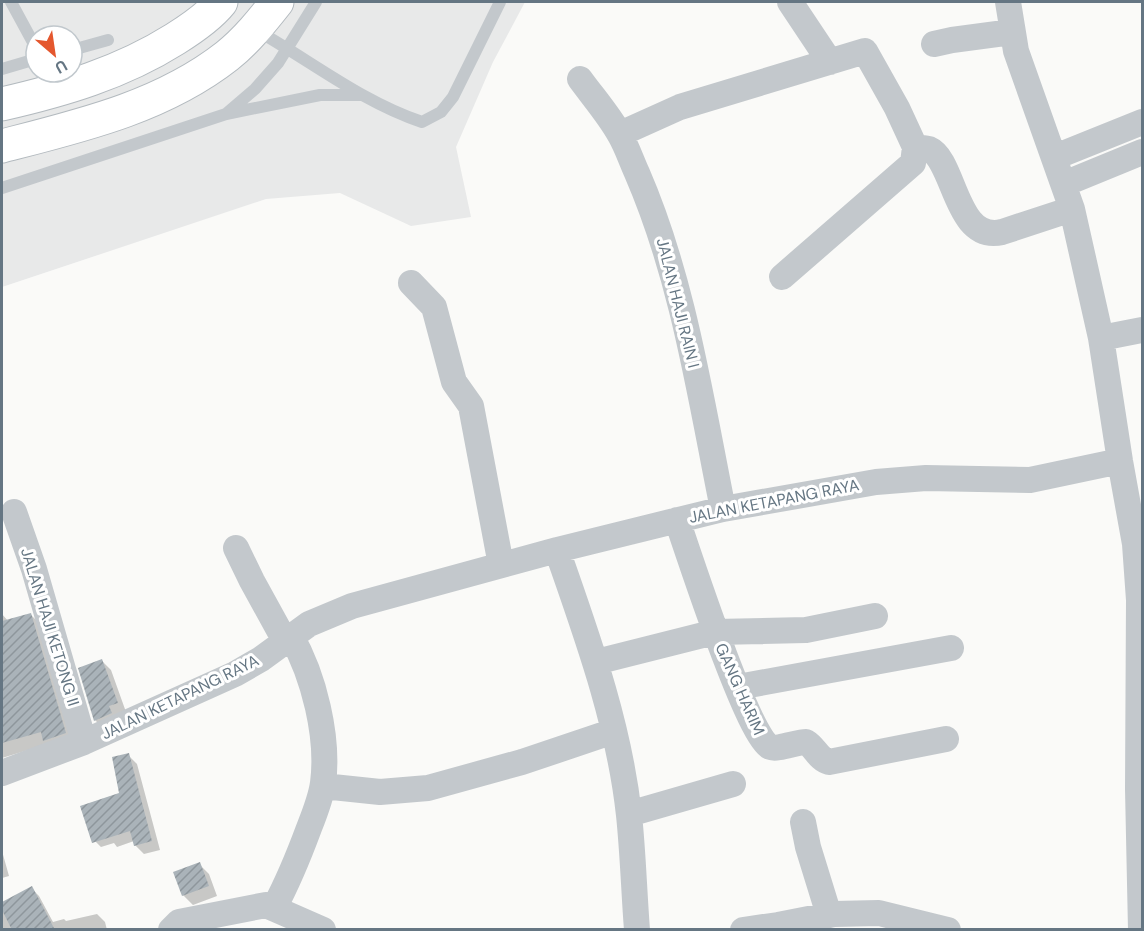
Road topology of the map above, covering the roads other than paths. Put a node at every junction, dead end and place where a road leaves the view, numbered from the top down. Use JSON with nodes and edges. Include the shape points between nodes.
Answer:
{"nodes":[{"id":1,"x":12,"y":2,"type":"edge"},
{"id":2,"x":277,"y":2,"type":"edge"},
{"id":3,"x":316,"y":2,"type":"edge"},
{"id":4,"x":499,"y":2,"type":"edge"},
{"id":5,"x":790,"y":2,"type":"edge"},
{"id":6,"x":1008,"y":2,"type":"edge"},
{"id":7,"x":233,"y":15,"type":"edge"},
{"id":8,"x":24,"y":25,"type":"edge"},
{"id":9,"x":1012,"y":32,"type":"junction"},
{"id":10,"x":108,"y":40,"type":"dead end"},
{"id":11,"x":934,"y":44,"type":"dead end"},
{"id":12,"x":84,"y":47,"type":"edge"},
{"id":13,"x":288,"y":48,"type":"junction"},
{"id":14,"x":830,"y":62,"type":"junction"},
{"id":15,"x":24,"y":63,"type":"edge"},
{"id":16,"x":2,"y":69,"type":"edge"},
{"id":17,"x":84,"y":76,"type":"edge"},
{"id":18,"x":580,"y":79,"type":"dead end"},
{"id":19,"x":43,"y":84,"type":"edge"},
{"id":20,"x":361,"y":95,"type":"junction"},
{"id":21,"x":2,"y":104,"type":"edge"},
{"id":22,"x":226,"y":114,"type":"junction"},
{"id":23,"x":1143,"y":122,"type":"edge"},
{"id":24,"x":620,"y":134,"type":"junction"},
{"id":25,"x":2,"y":146,"type":"edge"},
{"id":26,"x":915,"y":147,"type":"junction"},
{"id":27,"x":1143,"y":152,"type":"edge"},
{"id":28,"x":1055,"y":157,"type":"junction"},
{"id":29,"x":1064,"y":184,"type":"junction"},
{"id":30,"x":2,"y":188,"type":"edge"},
{"id":31,"x":1072,"y":209,"type":"junction"},
{"id":32,"x":782,"y":277,"type":"dead end"},
{"id":33,"x":411,"y":283,"type":"dead end"},
{"id":34,"x":1143,"y":330,"type":"edge"},
{"id":35,"x":1101,"y":338,"type":"junction"},
{"id":36,"x":1120,"y":461,"type":"junction"},
{"id":37,"x":723,"y":509,"type":"junction"},
{"id":38,"x":14,"y":512,"type":"dead end"},
{"id":39,"x":677,"y":520,"type":"junction"},
{"id":40,"x":1139,"y":544,"type":"edge"},
{"id":41,"x":236,"y":548,"type":"dead end"},
{"id":42,"x":557,"y":550,"type":"junction"},
{"id":43,"x":501,"y":565,"type":"junction"},
{"id":44,"x":875,"y":616,"type":"dead end"},
{"id":45,"x":715,"y":632,"type":"junction"},
{"id":46,"x":288,"y":638,"type":"junction"},
{"id":47,"x":951,"y":648,"type":"dead end"},
{"id":48,"x":596,"y":662,"type":"junction"},
{"id":49,"x":738,"y":687,"type":"junction"},
{"id":50,"x":614,"y":731,"type":"junction"},
{"id":51,"x":946,"y":739,"type":"dead end"},
{"id":52,"x":84,"y":742,"type":"junction"},
{"id":53,"x":1140,"y":760,"type":"edge"},
{"id":54,"x":2,"y":773,"type":"edge"},
{"id":55,"x":734,"y":784,"type":"dead end"},
{"id":56,"x":323,"y":786,"type":"junction"},
{"id":57,"x":629,"y":814,"type":"junction"},
{"id":58,"x":803,"y":822,"type":"dead end"},
{"id":59,"x":274,"y":908,"type":"junction"},
{"id":60,"x":829,"y":915,"type":"junction"},
{"id":61,"x":918,"y":925,"type":"edge"},
{"id":62,"x":171,"y":930,"type":"edge"},
{"id":63,"x":323,"y":930,"type":"edge"},
{"id":64,"x":637,"y":930,"type":"edge"},
{"id":65,"x":743,"y":930,"type":"edge"},
{"id":66,"x":948,"y":930,"type":"edge"},
{"id":67,"x":1141,"y":930,"type":"edge"}],
"edges":[{"from":1,"to":8,"type":"lane"},
{"from":2,"to":7,"type":"street"},
{"from":3,"to":13,"type":"lane"},
{"from":4,"to":20,"type":"lane","via":[[453,97],[441,112],[422,122]]},
{"from":5,"to":14,"type":"street"},
{"from":6,"to":9,"type":"street"},
{"from":7,"to":13,"type":"lane"},
{"from":7,"to":17,"type":"street","via":[[194,27],[152,54],[113,72]]},
{"from":7,"to":25,"type":"street","via":[[228,55],[195,78],[160,97],[87,123]]},
{"from":9,"to":11,"type":"street"},
{"from":9,"to":28,"type":"street"},
{"from":10,"to":12,"type":"lane"},
{"from":13,"to":20,"type":"lane"},
{"from":13,"to":22,"type":"lane","via":[[255,89]]},
{"from":14,"to":24,"type":"street","via":[[680,107]]},
{"from":14,"to":26,"type":"street","via":[[865,51]]},
{"from":15,"to":16,"type":"lane"},
{"from":18,"to":24,"type":"street","name":"JALAN HAJI RAIN I"},
{"from":19,"to":21,"type":"street"},
{"from":20,"to":22,"type":"lane","via":[[320,95]]},
{"from":22,"to":30,"type":"lane"},
{"from":23,"to":28,"type":"street"},
{"from":24,"to":37,"type":"street","name":"JALAN HAJI RAIN I","via":[[649,200],[677,285]]},
{"from":26,"to":31,"type":"street","via":[[931,150],[938,158],[963,210],[982,231],[992,234]]},
{"from":26,"to":32,"type":"street","via":[[913,163]]},
{"from":27,"to":29,"type":"street"},
{"from":28,"to":29,"type":"street"},
{"from":29,"to":31,"type":"street"},
{"from":31,"to":35,"type":"street"},
{"from":33,"to":43,"type":"street","via":[[434,307],[454,382],[471,406]]},
{"from":34,"to":35,"type":"street"},
{"from":35,"to":36,"type":"street"},
{"from":36,"to":37,"type":"street","name":"JALAN KETAPANG RAYA","via":[[1030,480],[935,478],[876,482]]},
{"from":36,"to":40,"type":"street"},
{"from":37,"to":39,"type":"street","name":"JALAN KETAPANG RAYA"},
{"from":38,"to":52,"type":"street","name":"JALAN HAJI KETONG II"},
{"from":39,"to":42,"type":"street","name":"JALAN KETAPANG RAYA"},
{"from":39,"to":45,"type":"street","name":"GANG HARIM"},
{"from":40,"to":53,"type":"street"},
{"from":41,"to":46,"type":"street"},
{"from":42,"to":43,"type":"street","name":"JALAN KETAPANG RAYA"},
{"from":42,"to":48,"type":"street"},
{"from":43,"to":46,"type":"street","name":"JALAN KETAPANG RAYA","via":[[352,606]]},
{"from":44,"to":45,"type":"street","via":[[806,630]]},
{"from":45,"to":48,"type":"street"},
{"from":45,"to":49,"type":"street","name":"GANG HARIM"},
{"from":46,"to":52,"type":"street","name":"JALAN KETAPANG RAYA","via":[[235,674]]},
{"from":46,"to":56,"type":"street","via":[[302,658],[316,700],[323,741]]},
{"from":47,"to":49,"type":"street"},
{"from":48,"to":50,"type":"street"},
{"from":49,"to":51,"type":"street","name":"GANG HARIM","via":[[758,732],[775,748],[806,742],[824,760],[838,760]]},
{"from":50,"to":56,"type":"street","via":[[428,788],[380,792]]},
{"from":50,"to":57,"type":"street"},
{"from":52,"to":54,"type":"street","name":"JALAN KETAPANG RAYA"},
{"from":53,"to":67,"type":"street"},
{"from":55,"to":57,"type":"street"},
{"from":56,"to":59,"type":"street","via":[[299,856]]},
{"from":57,"to":64,"type":"street"},
{"from":58,"to":60,"type":"street"},
{"from":59,"to":62,"type":"street","via":[[252,907],[179,922]]},
{"from":59,"to":63,"type":"street"},
{"from":60,"to":61,"type":"street","via":[[879,913]]},
{"from":60,"to":65,"type":"street"},
{"from":61,"to":66,"type":"street"}]}
